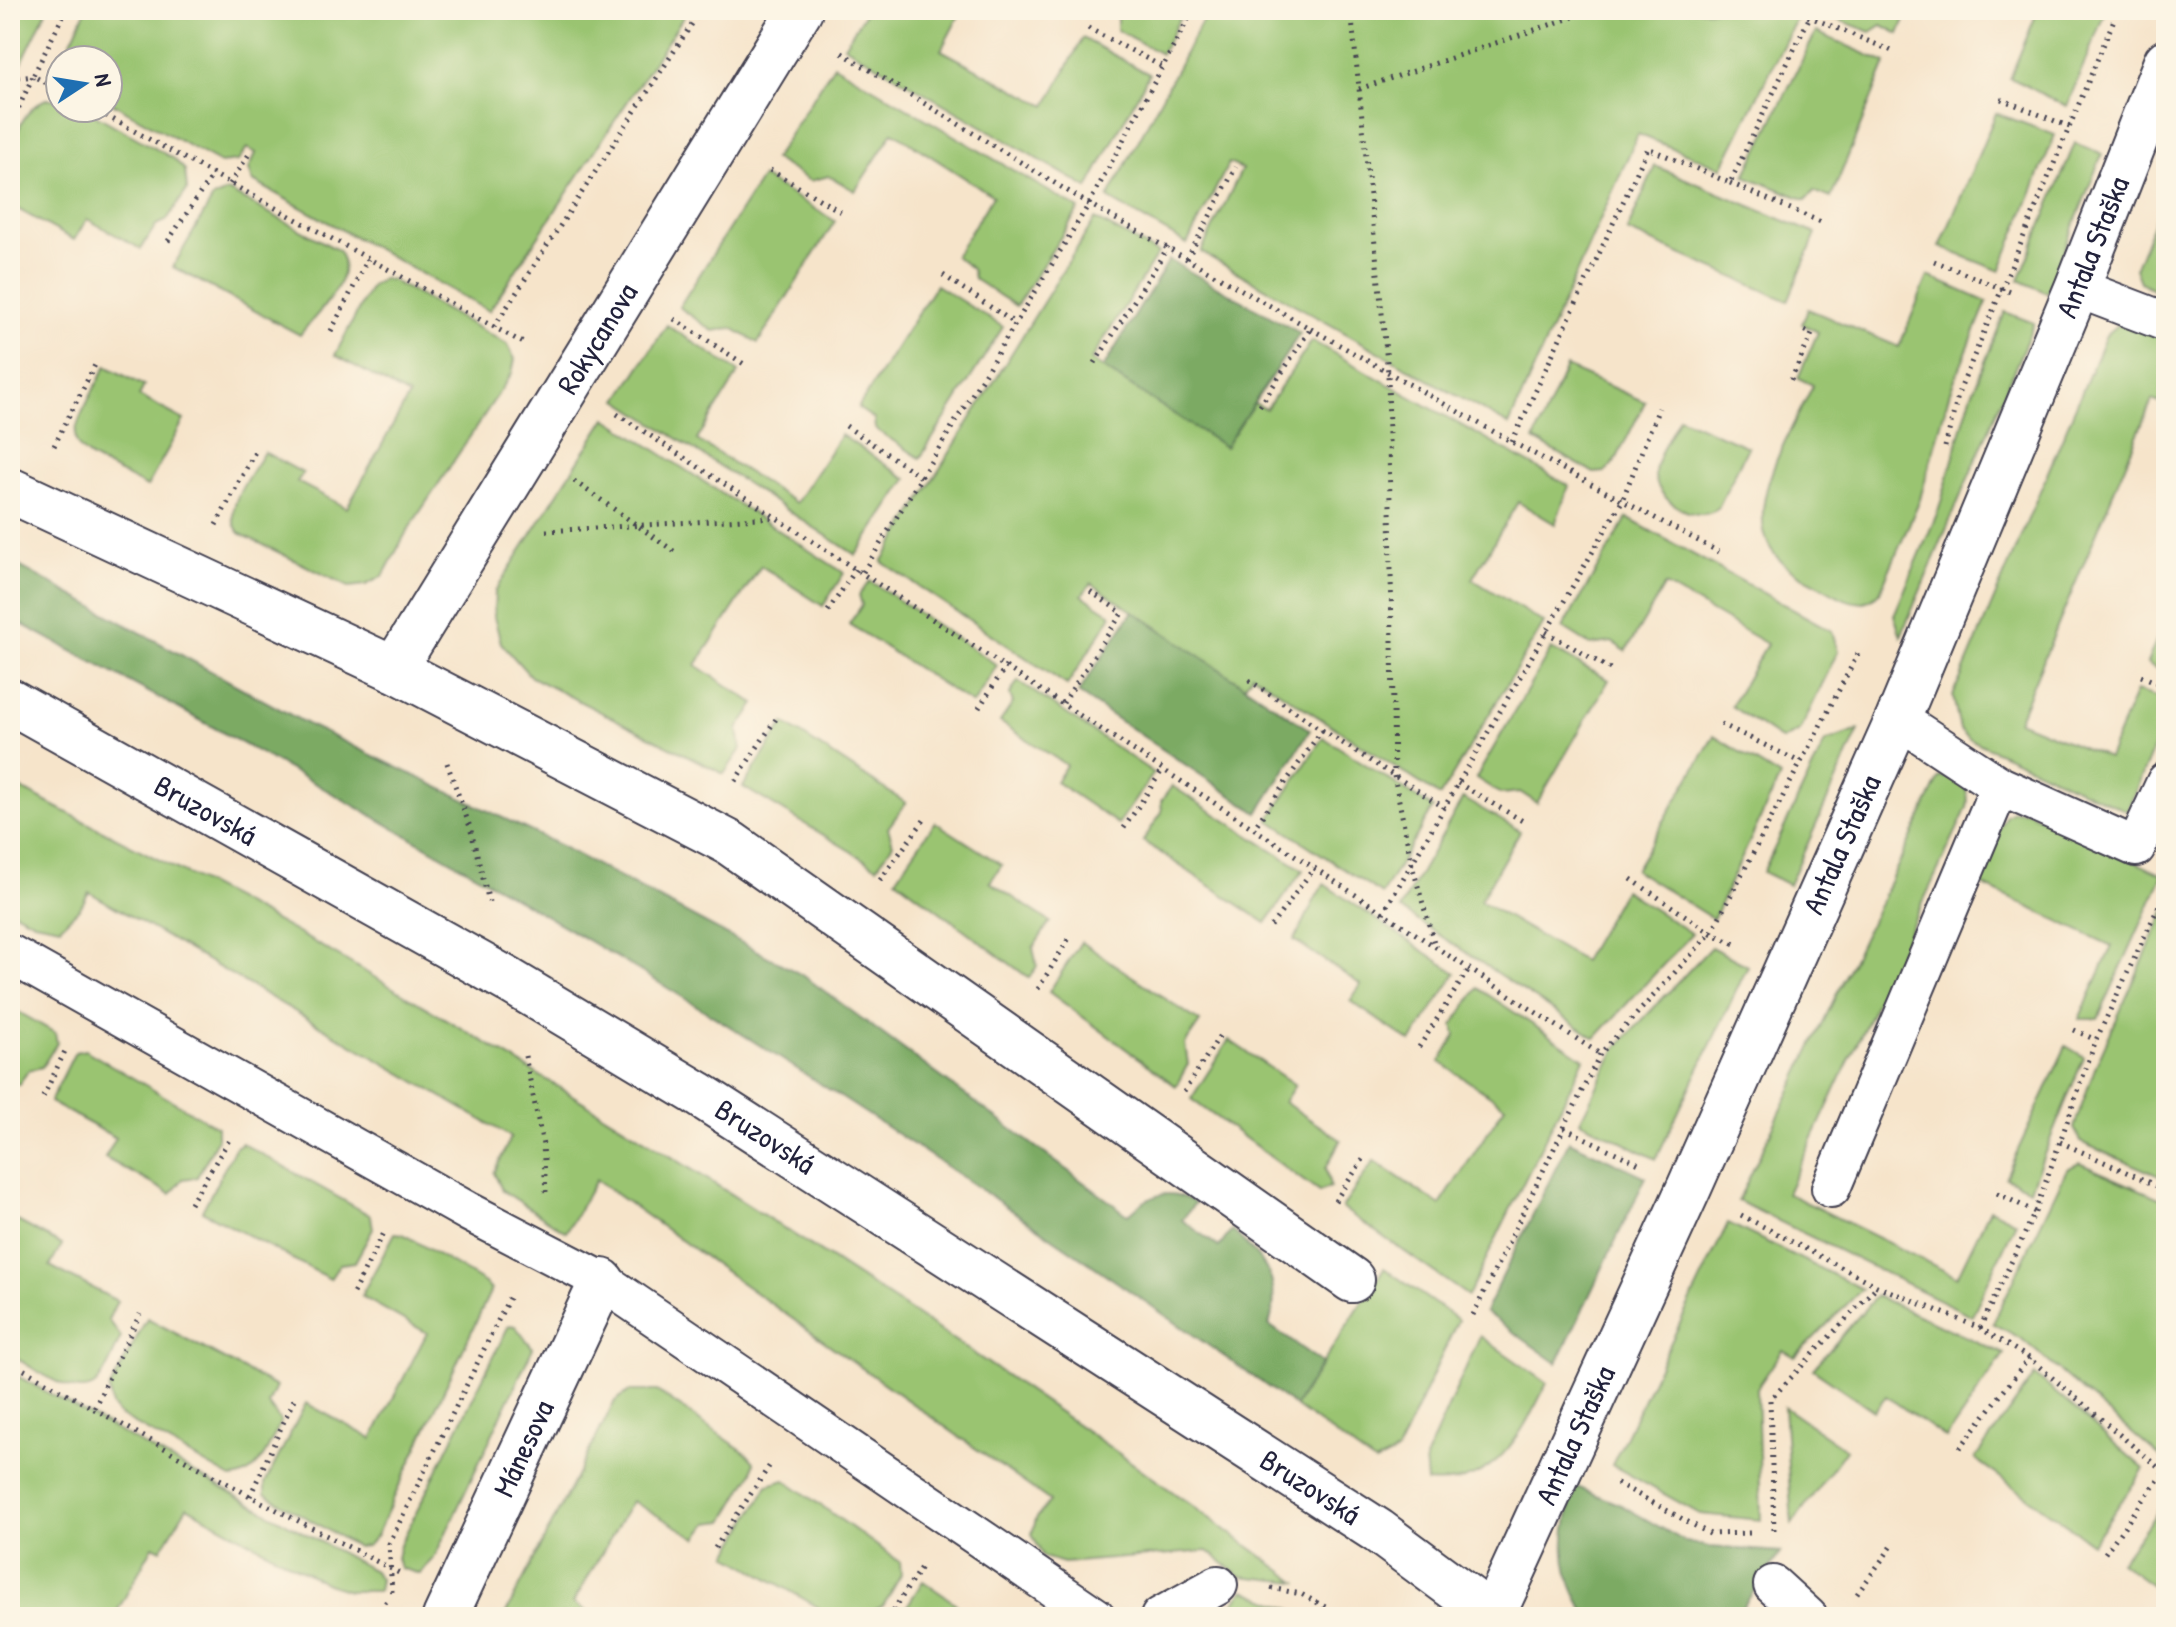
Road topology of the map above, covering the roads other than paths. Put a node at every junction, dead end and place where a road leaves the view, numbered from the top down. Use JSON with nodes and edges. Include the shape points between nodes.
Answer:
{"nodes":[{"id":1,"x":800,"y":10,"type":"edge"},
{"id":2,"x":2166,"y":62,"type":"edge"},
{"id":3,"x":2077,"y":288,"type":"junction"},
{"id":4,"x":2166,"y":322,"type":"edge"},
{"id":5,"x":10,"y":490,"type":"edge"},
{"id":6,"x":394,"y":669,"type":"junction"},
{"id":7,"x":10,"y":701,"type":"edge"},
{"id":8,"x":1898,"y":719,"type":"junction"},
{"id":9,"x":2166,"y":782,"type":"edge"},
{"id":10,"x":2000,"y":786,"type":"junction"},
{"id":11,"x":10,"y":954,"type":"edge"},
{"id":12,"x":1831,"y":1188,"type":"dead end"},
{"id":13,"x":1352,"y":1280,"type":"dead end"},
{"id":14,"x":602,"y":1281,"type":"junction"},
{"id":15,"x":1218,"y":1585,"type":"road end"},
{"id":16,"x":1773,"y":1585,"type":"dead end"},
{"id":17,"x":449,"y":1609,"type":"edge"},
{"id":18,"x":1096,"y":1617,"type":"edge"},
{"id":19,"x":1160,"y":1617,"type":"edge"},
{"id":20,"x":1493,"y":1617,"type":"edge"},
{"id":21,"x":1808,"y":1617,"type":"edge"}],
"edges":[{"from":1,"to":6,"type":"street","name":"Rokycanova"},
{"from":2,"to":3,"type":"street","name":"Antala Staška"},
{"from":3,"to":4,"type":"lane"},
{"from":3,"to":8,"type":"street","name":"Antala Staška"},
{"from":5,"to":6,"type":"street"},
{"from":6,"to":13,"type":"street","via":[[730,843]]},
{"from":7,"to":20,"type":"street","name":"Bruzovská","via":[[510,981],[697,1093],[1378,1531]]},
{"from":8,"to":10,"type":"lane"},
{"from":8,"to":20,"type":"street","name":"Antala Staška"},
{"from":9,"to":10,"type":"lane","via":[[2136,847]]},
{"from":10,"to":12,"type":"lane"},
{"from":11,"to":14,"type":"lane"},
{"from":14,"to":17,"type":"street","name":"Mánesova"},
{"from":14,"to":18,"type":"lane"},
{"from":15,"to":19,"type":"lane"},
{"from":16,"to":21,"type":"lane"}]}
